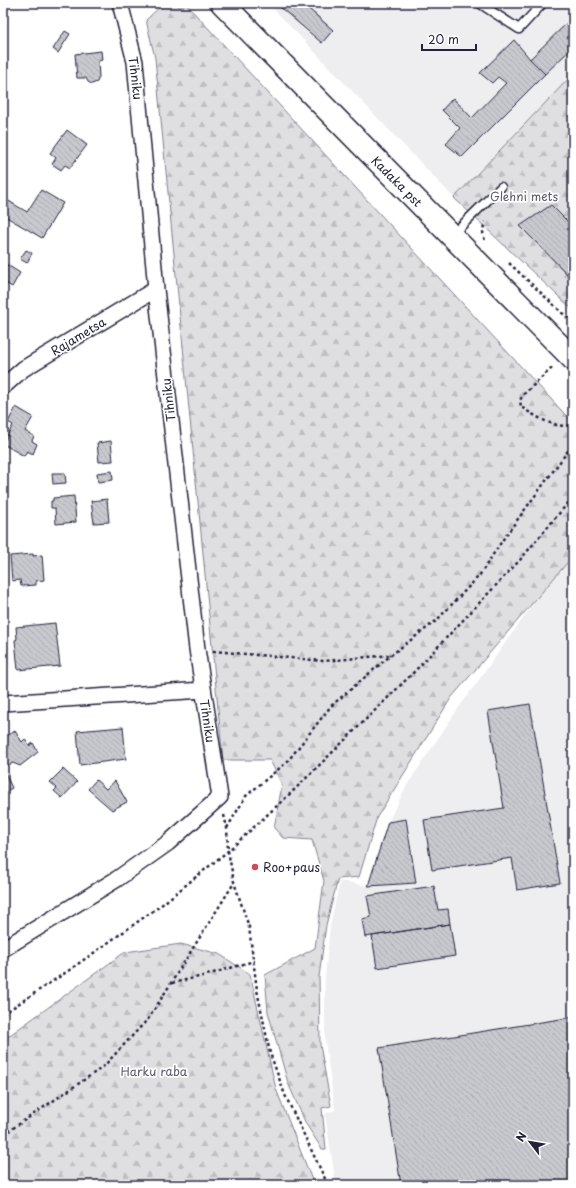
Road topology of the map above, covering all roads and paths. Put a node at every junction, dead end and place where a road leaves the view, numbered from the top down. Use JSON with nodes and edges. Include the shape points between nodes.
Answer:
{"nodes":[{"id":1,"x":120,"y":3,"type":"edge"},
{"id":2,"x":222,"y":3,"type":"edge"},
{"id":3,"x":479,"y":3,"type":"edge"},
{"id":4,"x":543,"y":3,"type":"edge"},
{"id":5,"x":501,"y":187,"type":"dead end"},
{"id":6,"x":480,"y":208,"type":"junction"},
{"id":7,"x":452,"y":236,"type":"junction"},
{"id":8,"x":486,"y":242,"type":"dead end"},
{"id":9,"x":504,"y":258,"type":"dead end"},
{"id":10,"x":156,"y":289,"type":"junction"},
{"id":11,"x":573,"y":323,"type":"edge"},
{"id":12,"x":565,"y":361,"type":"edge"},
{"id":13,"x":3,"y":387,"type":"edge"},
{"id":14,"x":573,"y":425,"type":"edge"},
{"id":15,"x":573,"y":444,"type":"edge"},
{"id":16,"x":573,"y":496,"type":"edge"},
{"id":17,"x":197,"y":649,"type":"junction"},
{"id":18,"x":392,"y":655,"type":"junction"},
{"id":19,"x":203,"y":690,"type":"junction"},
{"id":20,"x":3,"y":703,"type":"edge"},
{"id":21,"x":228,"y":851,"type":"junction"},
{"id":22,"x":234,"y":882,"type":"junction"},
{"id":23,"x":3,"y":949,"type":"edge"},
{"id":24,"x":254,"y":961,"type":"junction"},
{"id":25,"x":172,"y":983,"type":"junction"},
{"id":26,"x":3,"y":1014,"type":"edge"},
{"id":27,"x":3,"y":1135,"type":"edge"},
{"id":28,"x":328,"y":1185,"type":"edge"}],
"edges":[{"from":1,"to":10,"type":"street","name":"Tihniku","via":[[135,62]]},
{"from":2,"to":7,"type":"main road","name":"Kadaka pst"},
{"from":3,"to":4,"type":"lane","via":[[519,30]]},
{"from":5,"to":6,"type":"lane"},
{"from":6,"to":7,"type":"lane"},
{"from":6,"to":8,"type":"path","via":[[488,215],[483,228]]},
{"from":7,"to":12,"type":"main road","name":"Kadaka pst"},
{"from":9,"to":11,"type":"path"},
{"from":10,"to":13,"type":"street","name":"Rajametsa","via":[[22,369]]},
{"from":10,"to":17,"type":"street","name":"Tihniku"},
{"from":12,"to":14,"type":"path","via":[[520,400],[521,408],[557,426]]},
{"from":15,"to":18,"type":"path","via":[[479,576],[436,620]]},
{"from":16,"to":21,"type":"path","via":[[520,560],[412,674]]},
{"from":17,"to":18,"type":"path","via":[[324,661]]},
{"from":17,"to":19,"type":"street","name":"Tihniku"},
{"from":18,"to":21,"type":"path","via":[[331,706],[287,762],[246,796],[227,828]]},
{"from":19,"to":20,"type":"street"},
{"from":19,"to":23,"type":"street","name":"Tihniku","via":[[220,797],[168,843],[117,879]]},
{"from":21,"to":22,"type":"path"},
{"from":21,"to":26,"type":"path","via":[[160,906]]},
{"from":22,"to":24,"type":"path","via":[[249,927]]},
{"from":22,"to":25,"type":"path"},
{"from":24,"to":25,"type":"path"},
{"from":24,"to":28,"type":"path","via":[[257,990],[270,1053],[285,1095]]},
{"from":25,"to":27,"type":"path","via":[[149,1018],[103,1067]]}]}
